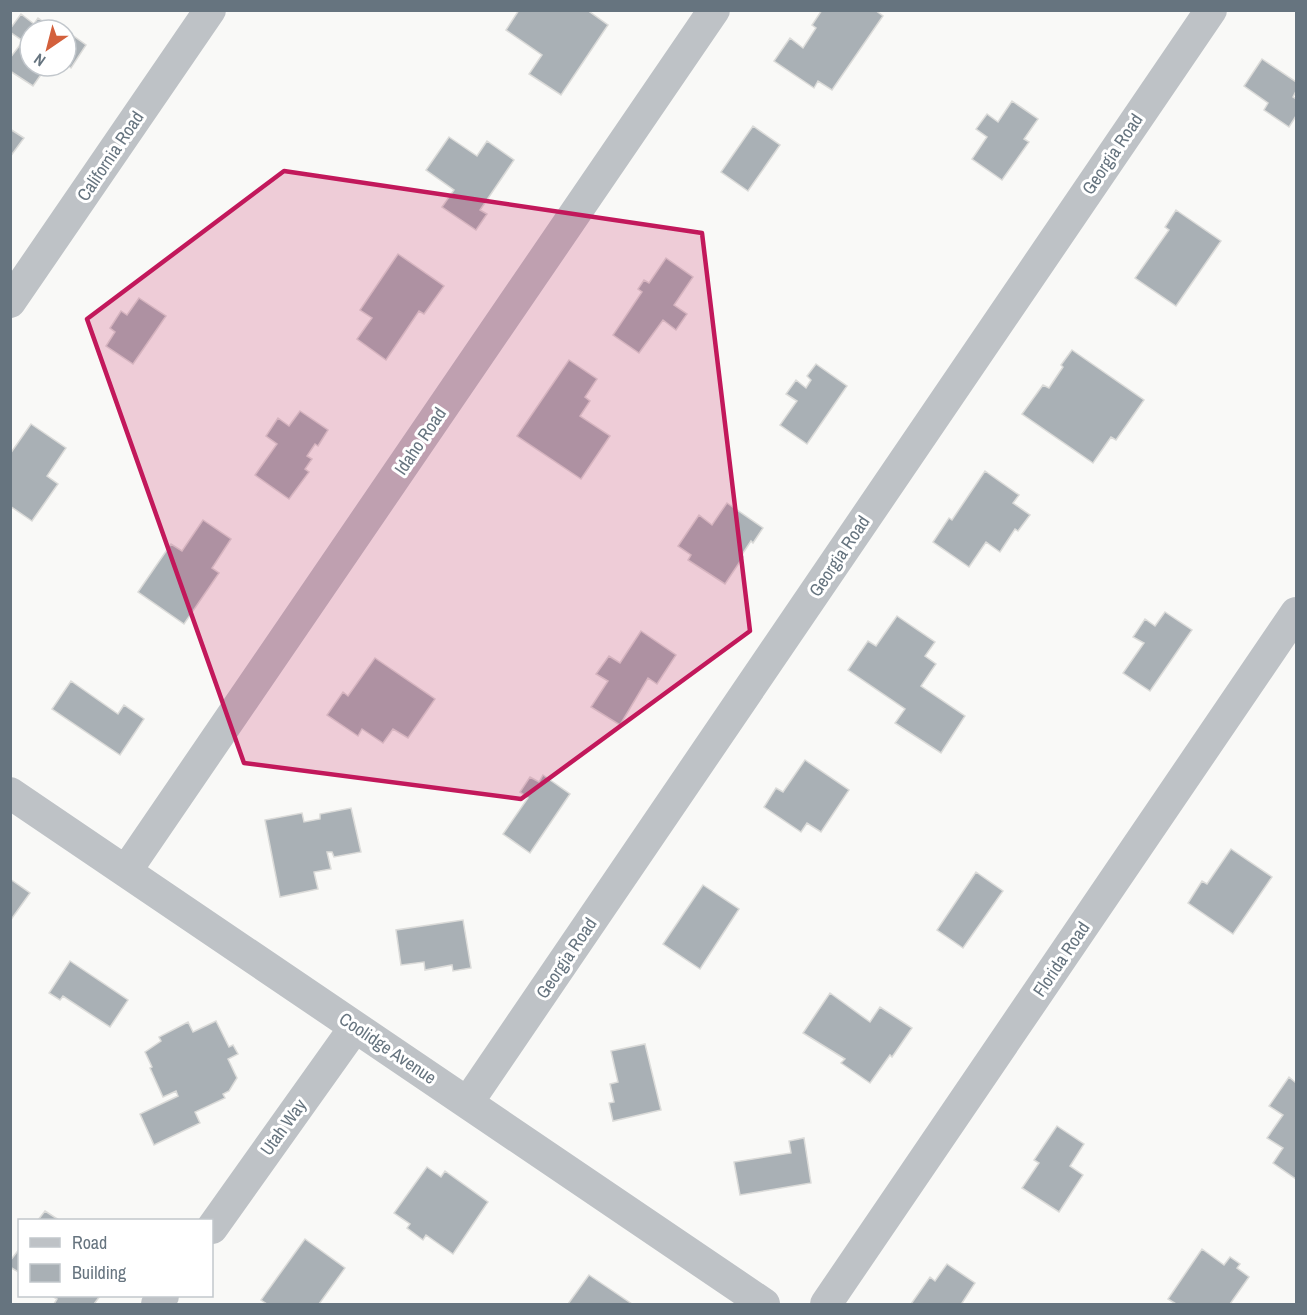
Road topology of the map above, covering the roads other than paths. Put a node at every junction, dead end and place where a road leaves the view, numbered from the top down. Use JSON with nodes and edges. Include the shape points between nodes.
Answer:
{"nodes":[{"id":1,"x":210,"y":10,"type":"edge"},
{"id":2,"x":714,"y":10,"type":"edge"},
{"id":3,"x":1211,"y":10,"type":"edge"},
{"id":4,"x":12,"y":298,"type":"edge"},
{"id":5,"x":1296,"y":613,"type":"edge"},
{"id":6,"x":10,"y":794,"type":"edge"},
{"id":7,"x":126,"y":871,"type":"junction"},
{"id":8,"x":355,"y":1027,"type":"junction"},
{"id":9,"x":468,"y":1102,"type":"junction"},
{"id":10,"x":213,"y":1227,"type":"edge"},
{"id":11,"x":752,"y":1301,"type":"edge"},
{"id":12,"x":826,"y":1305,"type":"edge"}],
"edges":[{"from":1,"to":4,"type":"street","name":"California Road"},
{"from":2,"to":7,"type":"street","name":"Idaho Road"},
{"from":3,"to":9,"type":"street","name":"Georgia Road"},
{"from":5,"to":12,"type":"street","name":"Florida Road"},
{"from":6,"to":7,"type":"street","name":"Coolidge Avenue"},
{"from":7,"to":8,"type":"street","name":"Coolidge Avenue"},
{"from":8,"to":9,"type":"street","name":"Coolidge Avenue"},
{"from":8,"to":10,"type":"street","name":"Utah Way"},
{"from":9,"to":11,"type":"street","name":"Coolidge Avenue"}]}
